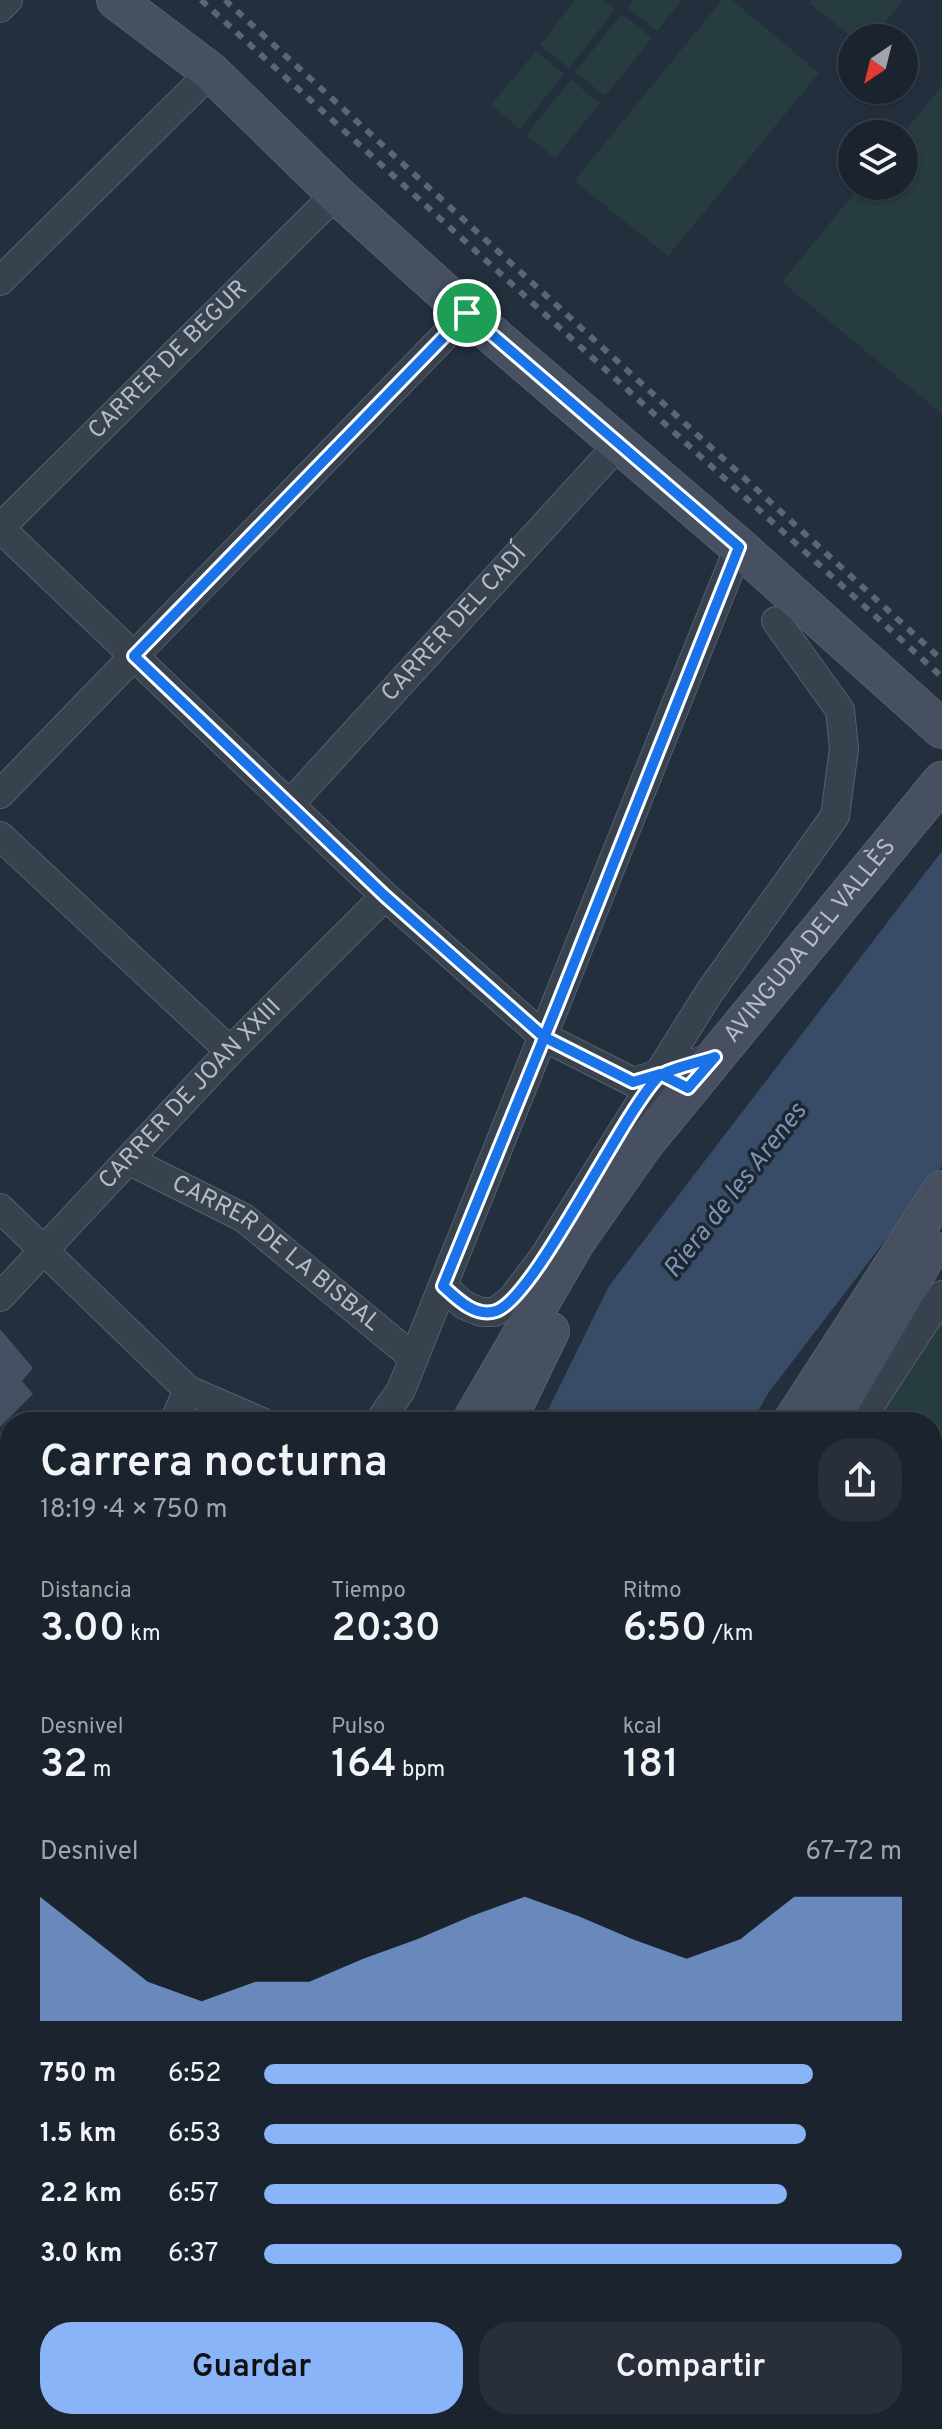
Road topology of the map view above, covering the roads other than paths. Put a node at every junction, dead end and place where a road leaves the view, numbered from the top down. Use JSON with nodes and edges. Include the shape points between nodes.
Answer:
{"nodes":[{"id":1,"x":8,"y":0,"type":"edge"},
{"id":2,"x":116,"y":0,"type":"edge"},
{"id":3,"x":0,"y":8,"type":"edge"},
{"id":4,"x":211,"y":72,"type":"junction"},
{"id":5,"x":336,"y":194,"type":"junction"},
{"id":6,"x":0,"y":281,"type":"edge"},
{"id":7,"x":467,"y":313,"type":"junction"},
{"id":8,"x":619,"y":444,"type":"junction"},
{"id":9,"x":0,"y":528,"type":"edge"},
{"id":10,"x":739,"y":547,"type":"junction"},
{"id":11,"x":776,"y":621,"type":"dead end"},
{"id":12,"x":134,"y":656,"type":"junction"},
{"id":13,"x":929,"y":718,"type":"edge"},
{"id":14,"x":942,"y":781,"type":"edge"},
{"id":15,"x":0,"y":794,"type":"edge"},
{"id":16,"x":290,"y":804,"type":"junction"},
{"id":17,"x":942,"y":814,"type":"edge"},
{"id":18,"x":0,"y":836,"type":"edge"},
{"id":19,"x":385,"y":896,"type":"junction"},
{"id":20,"x":544,"y":1037,"type":"junction"},
{"id":21,"x":230,"y":1051,"type":"junction"},
{"id":22,"x":674,"y":1081,"type":"junction"},
{"id":23,"x":128,"y":1160,"type":"junction"},
{"id":24,"x":942,"y":1190,"type":"edge"},
{"id":25,"x":0,"y":1208,"type":"edge"},
{"id":26,"x":942,"y":1229,"type":"edge"},
{"id":27,"x":44,"y":1250,"type":"junction"},
{"id":28,"x":443,"y":1286,"type":"junction"},
{"id":29,"x":942,"y":1295,"type":"edge"},
{"id":30,"x":0,"y":1297,"type":"edge"},
{"id":31,"x":414,"y":1358,"type":"junction"},
{"id":32,"x":863,"y":1363,"type":"junction"},
{"id":33,"x":188,"y":1390,"type":"junction"},
{"id":34,"x":401,"y":1390,"type":"junction"},
{"id":35,"x":178,"y":1412,"type":"edge"},
{"id":36,"x":239,"y":1412,"type":"edge"},
{"id":37,"x":386,"y":1412,"type":"edge"},
{"id":38,"x":400,"y":1412,"type":"edge"},
{"id":39,"x":477,"y":1412,"type":"edge"},
{"id":40,"x":511,"y":1412,"type":"edge"},
{"id":41,"x":798,"y":1412,"type":"edge"},
{"id":42,"x":835,"y":1412,"type":"edge"},
{"id":43,"x":846,"y":1412,"type":"edge"},
{"id":44,"x":866,"y":1412,"type":"edge"}],
"edges":[{"from":1,"to":3,"type":"street"},
{"from":2,"to":4,"type":"main road"},
{"from":4,"to":5,"type":"main road"},
{"from":4,"to":6,"type":"street"},
{"from":5,"to":7,"type":"main road"},
{"from":5,"to":9,"type":"street","name":"CARRER DE BEGUR"},
{"from":7,"to":8,"type":"main road"},
{"from":7,"to":12,"type":"street"},
{"from":8,"to":10,"type":"main road"},
{"from":8,"to":16,"type":"street","name":"CARRER DEL CADÍ"},
{"from":9,"to":12,"type":"street"},
{"from":10,"to":13,"type":"main road"},
{"from":10,"to":20,"type":"street"},
{"from":11,"to":22,"type":"street","name":"AVINGUDA DEL VALLÈS","via":[[840,710],[842,788],[835,816],[709,993]]},
{"from":12,"to":15,"type":"street"},
{"from":12,"to":16,"type":"street"},
{"from":14,"to":22,"type":"main road","name":"AVINGUDA DEL VALLÈS","via":[[715,1057]]},
{"from":16,"to":19,"type":"street"},
{"from":17,"to":40,"type":"main road","name":"AVINGUDA DEL VALLÈS","via":[[660,1166],[563,1307]]},
{"from":18,"to":21,"type":"street"},
{"from":19,"to":20,"type":"street"},
{"from":19,"to":21,"type":"street","name":"CARRER DE JOAN XXIII"},
{"from":20,"to":22,"type":"street","via":[[633,1082]]},
{"from":20,"to":28,"type":"street"},
{"from":21,"to":23,"type":"street","name":"CARRER DE JOAN XXIII"},
{"from":22,"to":28,"type":"street","name":"AVINGUDA DEL VALLÈS","via":[[511,1300],[495,1312],[481,1312]]},
{"from":22,"to":39,"type":"main road","name":"AVINGUDA DEL VALLÈS"},
{"from":23,"to":27,"type":"street","name":"CARRER DE JOAN XXIII"},
{"from":23,"to":31,"type":"street","name":"CARRER DE LA BISBAL","via":[[244,1218]]},
{"from":24,"to":41,"type":"main road"},
{"from":25,"to":27,"type":"street"},
{"from":26,"to":32,"type":"main road"},
{"from":27,"to":30,"type":"street","name":"CARRER DE JOAN XXIII"},
{"from":27,"to":33,"type":"street"},
{"from":28,"to":31,"type":"street"},
{"from":29,"to":44,"type":"street"},
{"from":31,"to":34,"type":"street"},
{"from":32,"to":42,"type":"main road"},
{"from":32,"to":43,"type":"street"},
{"from":33,"to":35,"type":"street"},
{"from":33,"to":36,"type":"street"},
{"from":34,"to":37,"type":"street"},
{"from":34,"to":38,"type":"street"}]}
